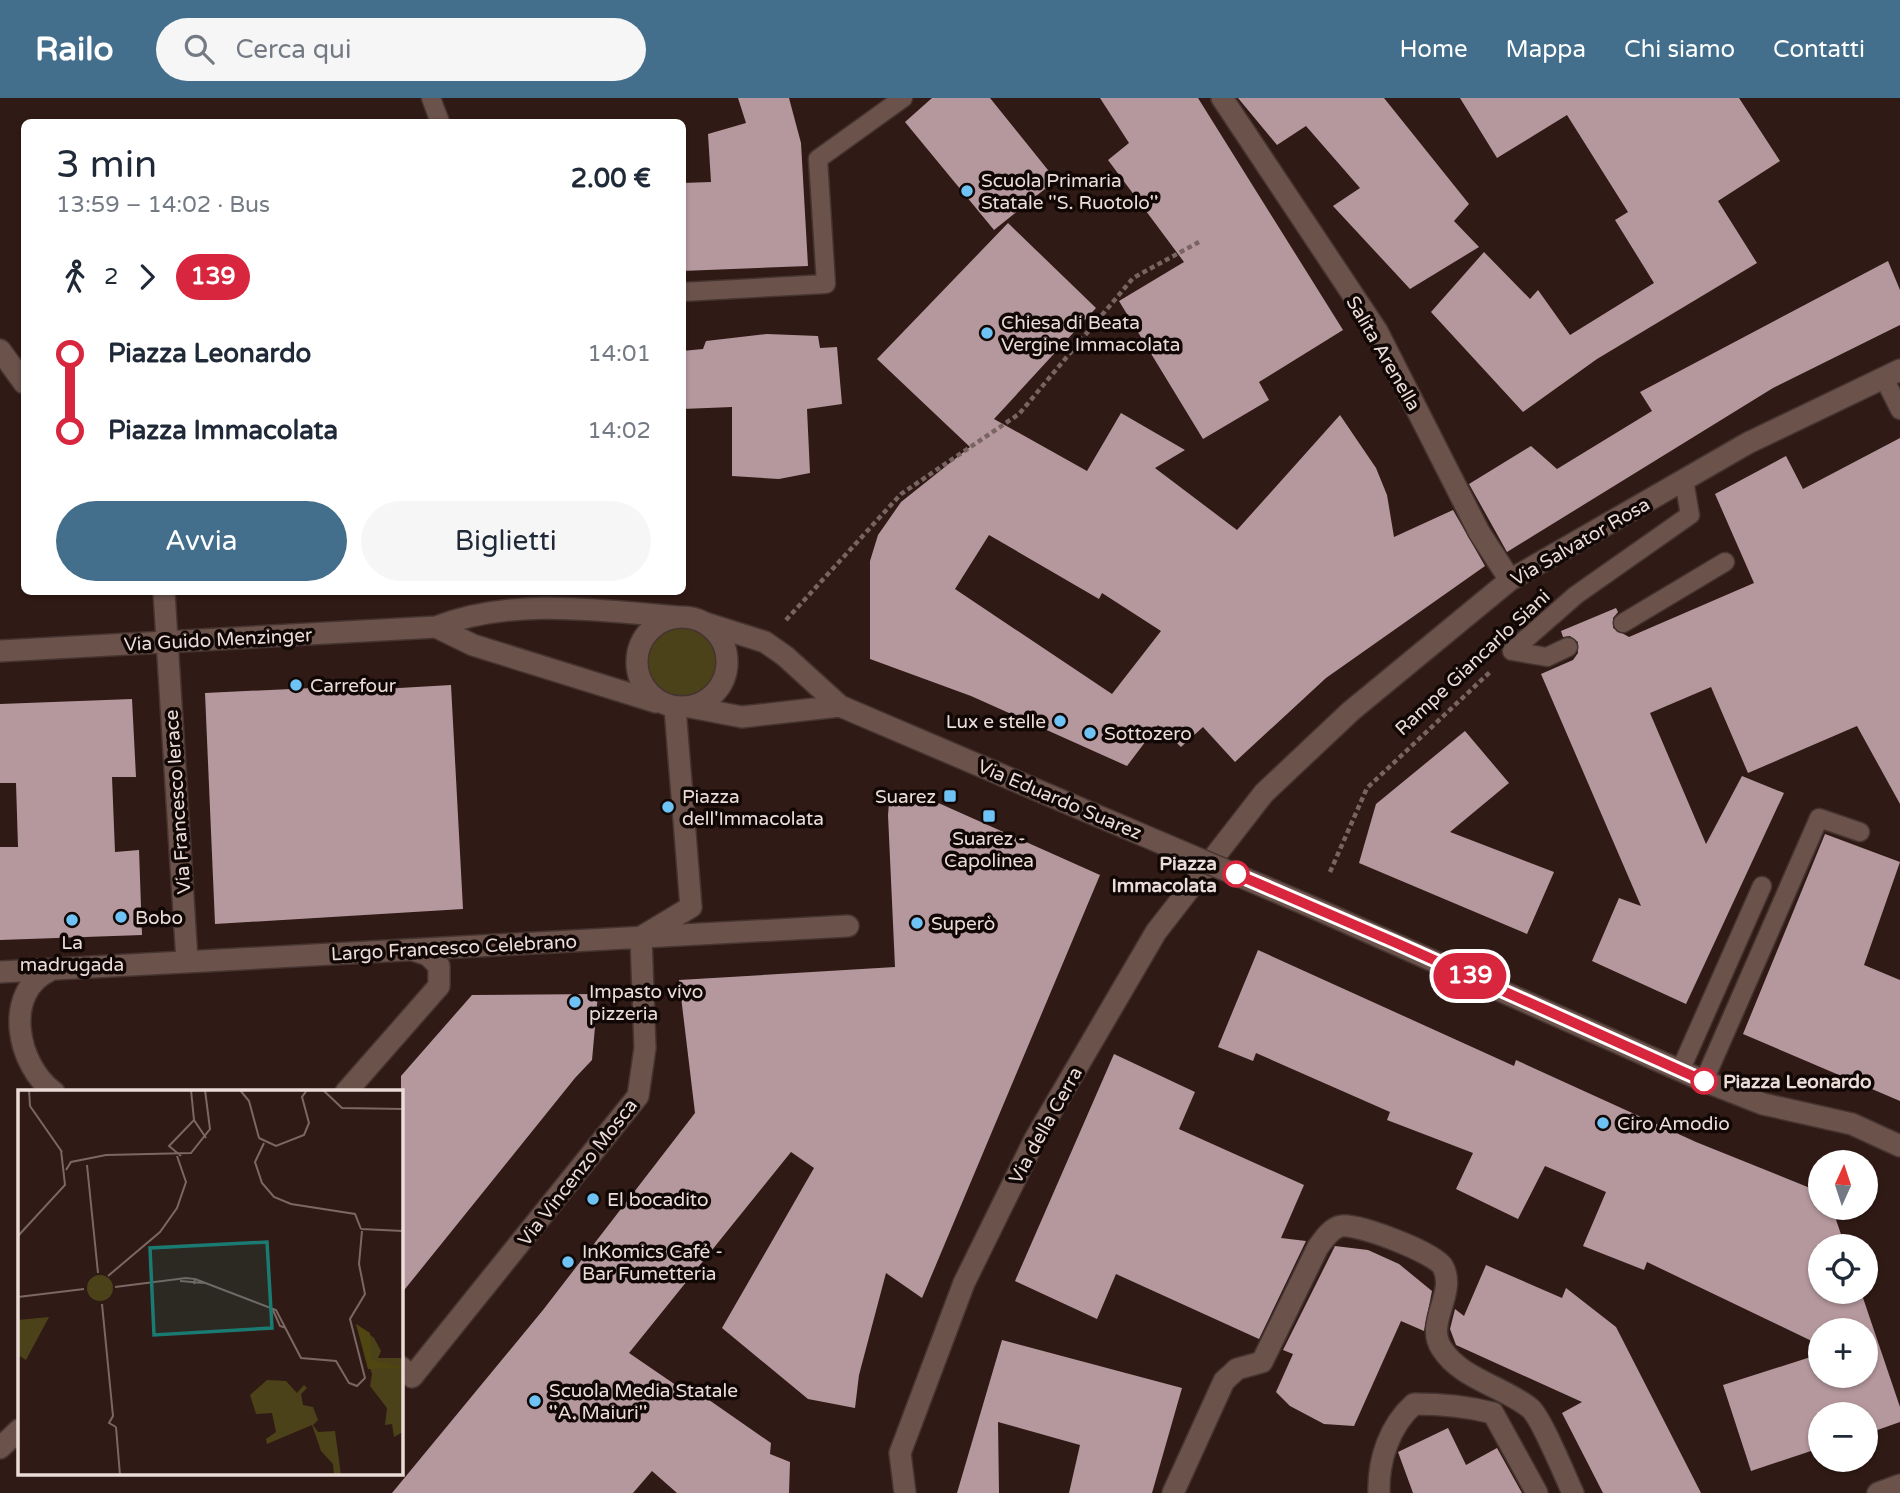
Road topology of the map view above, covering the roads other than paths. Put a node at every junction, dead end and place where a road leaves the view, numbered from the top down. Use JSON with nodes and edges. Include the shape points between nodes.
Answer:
{"nodes":[{"id":1,"x":430,"y":98,"type":"edge"},
{"id":2,"x":903,"y":98,"type":"edge"},
{"id":3,"x":1222,"y":98,"type":"edge"},
{"id":4,"x":439,"y":119,"type":"edge"},
{"id":5,"x":686,"y":292,"type":"edge"},
{"id":6,"x":0,"y":350,"type":"edge"},
{"id":7,"x":1892,"y":374,"type":"edge"},
{"id":8,"x":21,"y":379,"type":"edge"},
{"id":9,"x":1900,"y":410,"type":"edge"},
{"id":10,"x":1684,"y":480,"type":"junction"},
{"id":11,"x":1726,"y":562,"type":"dead end"},
{"id":12,"x":1510,"y":580,"type":"junction"},
{"id":13,"x":164,"y":595,"type":"edge"},
{"id":14,"x":678,"y":617,"type":"junction"},
{"id":15,"x":705,"y":623,"type":"junction"},
{"id":16,"x":1623,"y":623,"type":"dead end"},
{"id":17,"x":436,"y":627,"type":"junction"},
{"id":18,"x":167,"y":642,"type":"junction"},
{"id":19,"x":1568,"y":647,"type":"dead end"},
{"id":20,"x":0,"y":651,"type":"edge"},
{"id":21,"x":675,"y":706,"type":"junction"},
{"id":22,"x":840,"y":706,"type":"junction"},
{"id":23,"x":1265,"y":793,"type":"joint"},
{"id":24,"x":1860,"y":832,"type":"dead end"},
{"id":25,"x":1762,"y":886,"type":"dead end"},
{"id":26,"x":848,"y":926,"type":"dead end"},
{"id":27,"x":641,"y":937,"type":"junction"},
{"id":28,"x":410,"y":950,"type":"junction"},
{"id":29,"x":187,"y":961,"type":"junction"},
{"id":30,"x":60,"y":969,"type":"junction"},
{"id":31,"x":0,"y":972,"type":"edge"},
{"id":32,"x":1681,"y":1071,"type":"junction"},
{"id":33,"x":1704,"y":1081,"type":"junction"},
{"id":34,"x":52,"y":1090,"type":"edge"},
{"id":35,"x":348,"y":1090,"type":"edge"},
{"id":36,"x":1900,"y":1146,"type":"edge"},
{"id":37,"x":406,"y":1372,"type":"edge"},
{"id":38,"x":18,"y":1431,"type":"edge"},
{"id":39,"x":0,"y":1448,"type":"edge"},
{"id":40,"x":1900,"y":1485,"type":"edge"},
{"id":41,"x":905,"y":1493,"type":"edge"},
{"id":42,"x":1173,"y":1493,"type":"edge"},
{"id":43,"x":1378,"y":1493,"type":"edge"},
{"id":44,"x":1537,"y":1493,"type":"edge"},
{"id":45,"x":1573,"y":1493,"type":"edge"},
{"id":46,"x":1878,"y":1493,"type":"edge"}],
"edges":[{"from":1,"to":4,"type":"lane"},
{"from":2,"to":5,"type":"lane","via":[[818,159],[827,284]]},
{"from":3,"to":12,"type":"street","name":"Salita Arenella","via":[[1377,331],[1479,532]]},
{"from":6,"to":8,"type":"street"},
{"from":7,"to":9,"type":"lane"},
{"from":7,"to":10,"type":"street","name":"Via Salvator Rosa","via":[[1748,443]]},
{"from":10,"to":12,"type":"street","name":"Via Salvator Rosa"},
{"from":10,"to":19,"type":"lane","name":"Rampe Giancarlo Siani","via":[[1690,515],[1576,594],[1512,651],[1547,657]]},
{"from":11,"to":16,"type":"lane"},
{"from":12,"to":23,"type":"street","name":"Via Salvator Rosa","via":[[1351,711]]},
{"from":13,"to":18,"type":"street","name":"Via Francesco Ierace"},
{"from":14,"to":15,"type":"street"},
{"from":14,"to":17,"type":"street","via":[[565,607],[469,614]]},
{"from":14,"to":21,"type":"street","via":[[650,630],[637,655],[641,683]]},
{"from":15,"to":21,"type":"street","via":[[720,636],[726,650],[724,681],[715,695]]},
{"from":15,"to":22,"type":"street","via":[[765,642]]},
{"from":17,"to":18,"type":"street","name":"Via Guido Menzinger"},
{"from":17,"to":21,"type":"street","via":[[473,645]]},
{"from":18,"to":20,"type":"street","name":"Via Guido Menzinger"},
{"from":18,"to":29,"type":"street","name":"Via Francesco Ierace"},
{"from":21,"to":22,"type":"street","via":[[742,717]]},
{"from":21,"to":27,"type":"street","via":[[691,907]]},
{"from":22,"to":32,"type":"street","name":"Via Eduardo Suarez","bridge":true,"via":[[1306,904]]},
{"from":23,"to":41,"type":"street","name":"Via della Cerra","via":[[1156,932],[1035,1139],[964,1283],[900,1453]]},
{"from":24,"to":33,"type":"lane","via":[[1819,818]]},
{"from":25,"to":32,"type":"lane"},
{"from":26,"to":27,"type":"street","name":"Largo Francesco Celebrano"},
{"from":27,"to":28,"type":"street","name":"Largo Francesco Celebrano"},
{"from":27,"to":37,"type":"street","name":"Via Vincenzo Mosca","via":[[645,1048],[638,1096]]},
{"from":28,"to":29,"type":"street","name":"Largo Francesco Celebrano"},
{"from":28,"to":35,"type":"street","via":[[434,960],[441,973],[439,986]]},
{"from":29,"to":30,"type":"street","name":"Largo Francesco Celebrano"},
{"from":30,"to":31,"type":"street","name":"Largo Francesco Celebrano"},
{"from":30,"to":34,"type":"street","name":"Largo Francesco Celebrano","via":[[32,982],[20,1015],[27,1055]]},
{"from":32,"to":33,"type":"street","name":"Via Eduardo Suarez"},
{"from":33,"to":36,"type":"street","name":"Via Eduardo Suarez","via":[[1763,1104],[1852,1124]]},
{"from":38,"to":39,"type":"street"},
{"from":40,"to":46,"type":"street"},
{"from":42,"to":45,"type":"street","via":[[1224,1381],[1237,1370],[1262,1362],[1318,1247],[1341,1226],[1431,1255],[1444,1267],[1446,1289],[1435,1326],[1440,1348],[1451,1361],[1532,1409]]},
{"from":43,"to":44,"type":"street","via":[[1378,1472],[1397,1419],[1414,1404],[1437,1404],[1493,1413]]}]}
